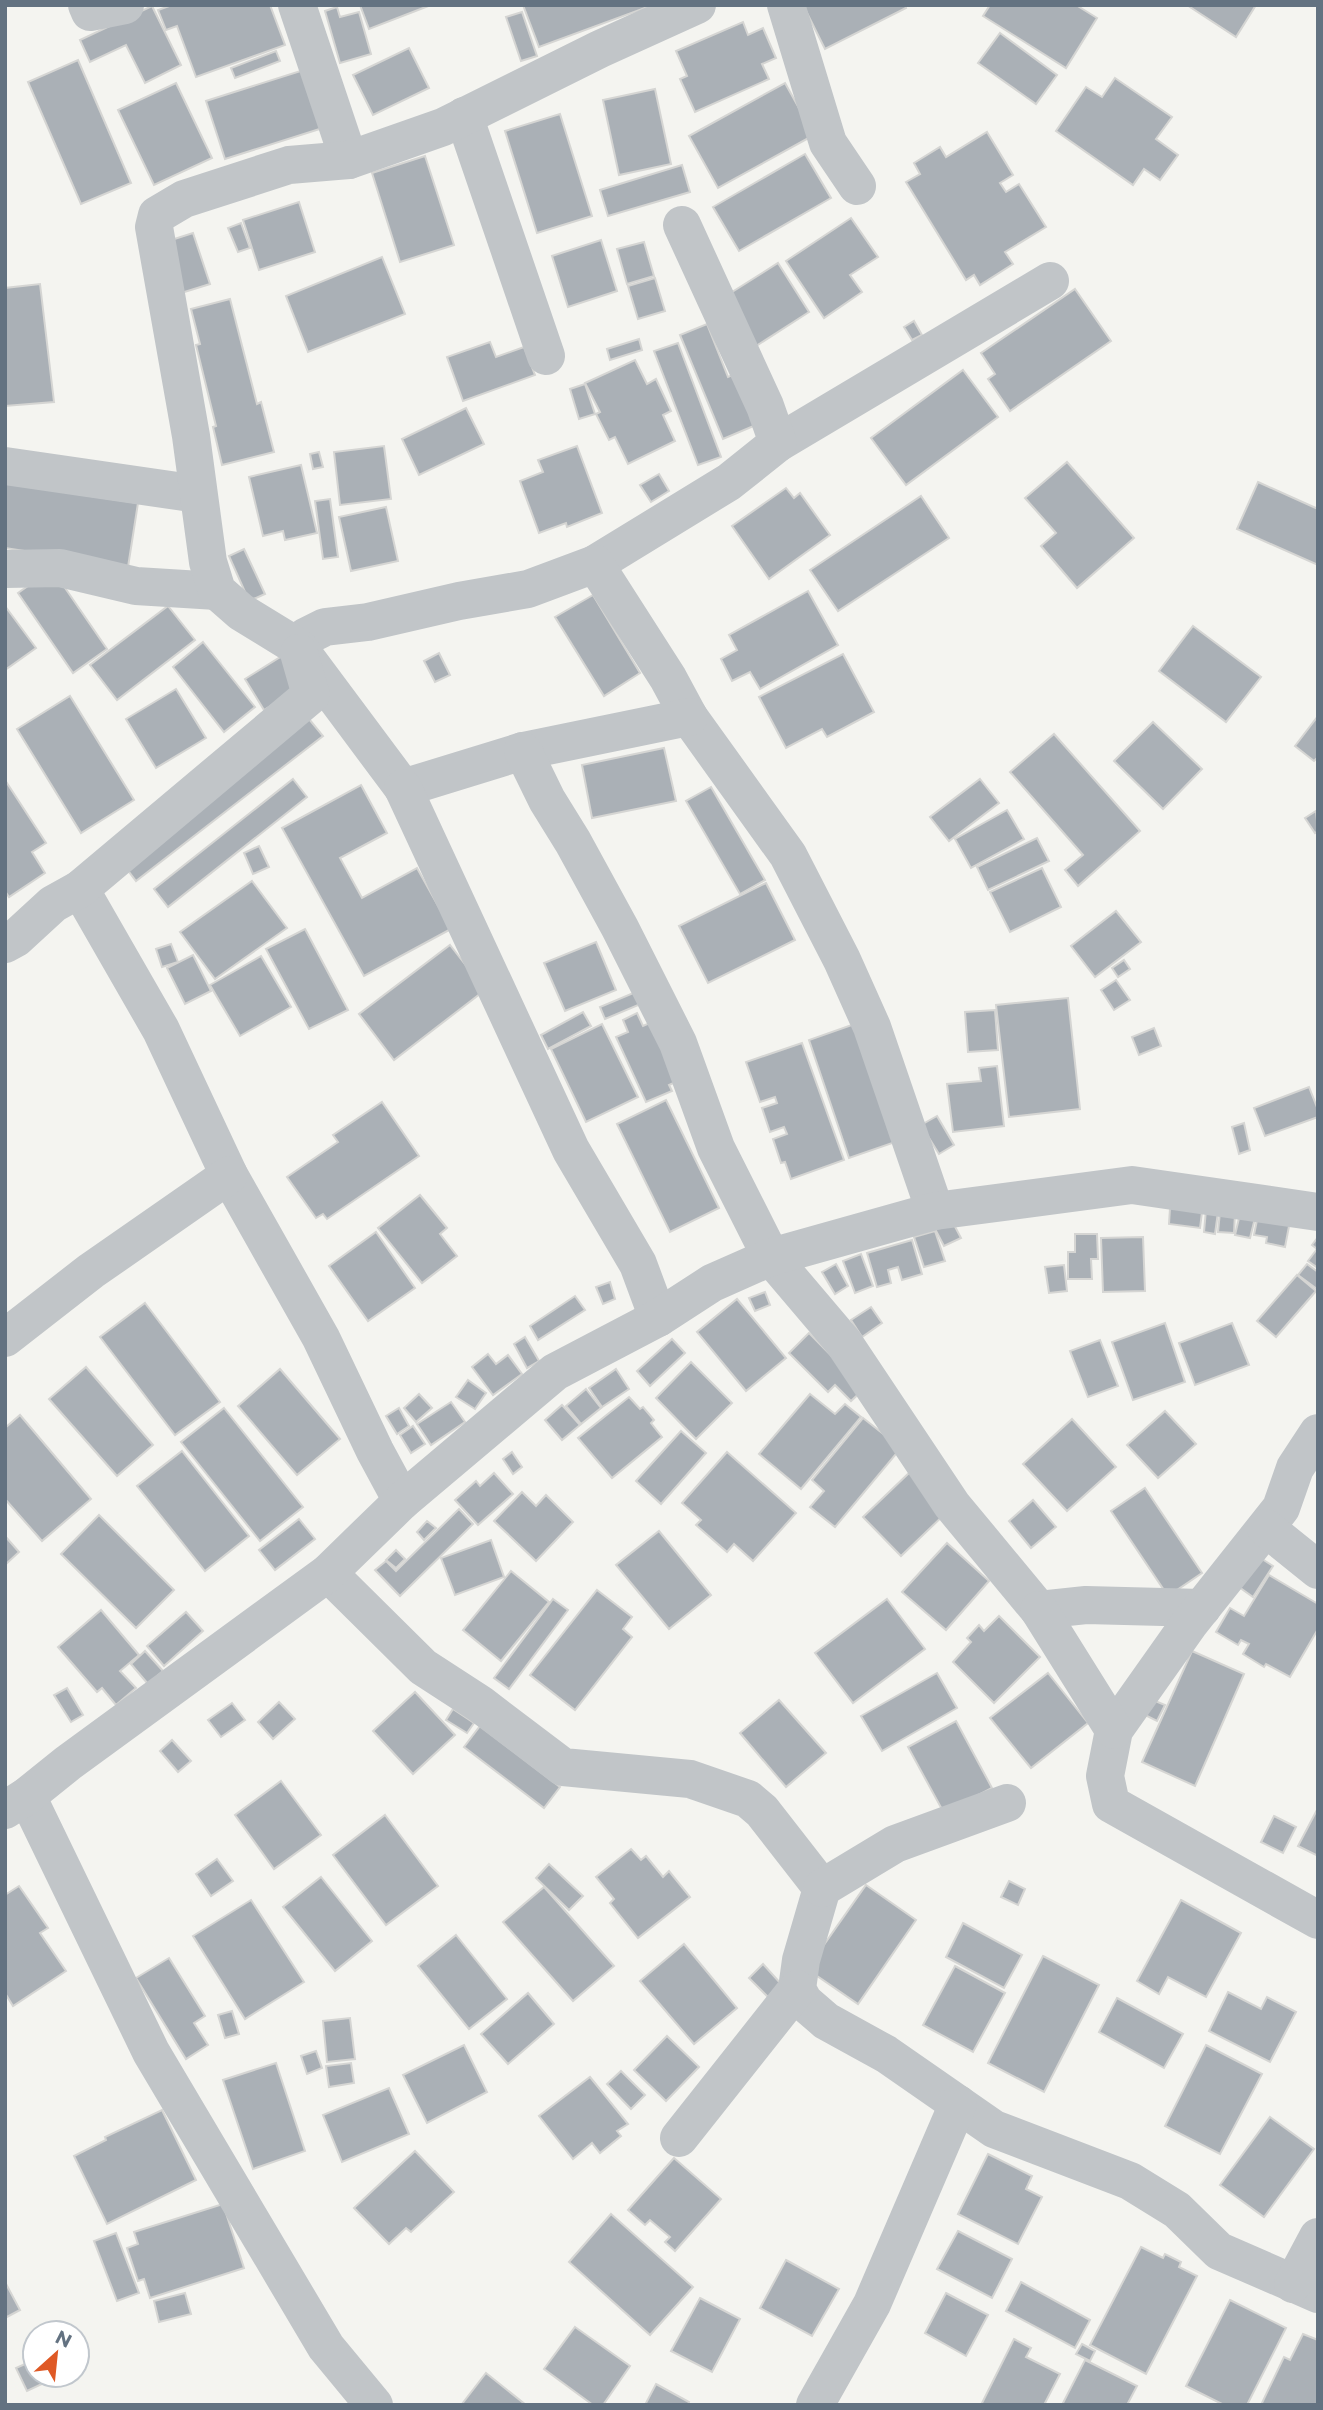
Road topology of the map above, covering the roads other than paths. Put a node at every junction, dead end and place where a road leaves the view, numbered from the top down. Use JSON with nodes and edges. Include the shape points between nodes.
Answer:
{"nodes":[{"id":1,"x":88,"y":5,"type":"edge"},
{"id":2,"x":125,"y":5,"type":"edge"},
{"id":3,"x":297,"y":5,"type":"edge"},
{"id":4,"x":697,"y":5,"type":"edge"},
{"id":5,"x":786,"y":5,"type":"edge"},
{"id":6,"x":464,"y":116,"type":"junction"},
{"id":7,"x":349,"y":160,"type":"junction"},
{"id":8,"x":857,"y":186,"type":"dead end"},
{"id":9,"x":682,"y":225,"type":"dead end"},
{"id":10,"x":1050,"y":281,"type":"dead end"},
{"id":11,"x":546,"y":356,"type":"dead end"},
{"id":12,"x":778,"y":443,"type":"junction"},
{"id":13,"x":5,"y":466,"type":"edge"},
{"id":14,"x":198,"y":494,"type":"junction"},
{"id":15,"x":594,"y":564,"type":"junction"},
{"id":16,"x":5,"y":569,"type":"edge"},
{"id":17,"x":217,"y":591,"type":"junction"},
{"id":18,"x":298,"y":648,"type":"junction"},
{"id":19,"x":690,"y":717,"type":"junction"},
{"id":20,"x":523,"y":751,"type":"junction"},
{"id":21,"x":403,"y":788,"type":"junction"},
{"id":22,"x":80,"y":889,"type":"junction"},
{"id":23,"x":9,"y":935,"type":"edge"},
{"id":24,"x":229,"y":1175,"type":"junction"},
{"id":25,"x":935,"y":1211,"type":"junction"},
{"id":26,"x":1318,"y":1212,"type":"edge"},
{"id":27,"x":771,"y":1257,"type":"junction"},
{"id":28,"x":658,"y":1318,"type":"junction"},
{"id":29,"x":5,"y":1338,"type":"edge"},
{"id":30,"x":1318,"y":1433,"type":"edge"},
{"id":31,"x":402,"y":1501,"type":"junction"},
{"id":32,"x":1266,"y":1528,"type":"junction"},
{"id":33,"x":1318,"y":1570,"type":"edge"},
{"id":34,"x":328,"y":1573,"type":"junction"},
{"id":35,"x":1202,"y":1608,"type":"junction"},
{"id":36,"x":1039,"y":1610,"type":"junction"},
{"id":37,"x":1114,"y":1730,"type":"junction"},
{"id":38,"x":16,"y":1803,"type":"edge"},
{"id":39,"x":1007,"y":1803,"type":"dead end"},
{"id":40,"x":821,"y":1888,"type":"junction"},
{"id":41,"x":1318,"y":1920,"type":"edge"},
{"id":42,"x":797,"y":1989,"type":"junction"},
{"id":43,"x":958,"y":2104,"type":"junction"},
{"id":44,"x":680,"y":2138,"type":"dead end"},
{"id":45,"x":1318,"y":2237,"type":"edge"},
{"id":46,"x":1306,"y":2289,"type":"edge"},
{"id":47,"x":831,"y":2396,"type":"edge"},
{"id":48,"x":374,"y":2405,"type":"edge"}],
"edges":[{"from":1,"to":2,"type":"street","via":[[90,12]]},
{"from":3,"to":7,"type":"street"},
{"from":4,"to":6,"type":"street"},
{"from":5,"to":8,"type":"street","via":[[828,143]]},
{"from":6,"to":7,"type":"street"},
{"from":6,"to":11,"type":"street"},
{"from":7,"to":14,"type":"street","via":[[289,165],[184,199],[157,215],[155,235]]},
{"from":9,"to":12,"type":"street"},
{"from":10,"to":12,"type":"street"},
{"from":12,"to":15,"type":"street","via":[[719,488]]},
{"from":13,"to":14,"type":"street"},
{"from":14,"to":17,"type":"street"},
{"from":15,"to":18,"type":"street","via":[[528,589],[325,627],[305,637]]},
{"from":15,"to":19,"type":"street"},
{"from":16,"to":17,"type":"street","via":[[60,568],[136,586]]},
{"from":17,"to":18,"type":"street"},
{"from":18,"to":21,"type":"street"},
{"from":18,"to":22,"type":"street","via":[[311,695]]},
{"from":19,"to":20,"type":"street"},
{"from":19,"to":25,"type":"street","via":[[788,855],[842,960],[872,1027]]},
{"from":20,"to":21,"type":"street"},
{"from":20,"to":27,"type":"street","via":[[678,1043],[716,1148]]},
{"from":21,"to":28,"type":"street","via":[[571,1150],[638,1264]]},
{"from":22,"to":23,"type":"street"},
{"from":22,"to":24,"type":"street","via":[[161,1030]]},
{"from":24,"to":29,"type":"street","via":[[91,1271]]},
{"from":24,"to":31,"type":"street","via":[[321,1338]]},
{"from":25,"to":26,"type":"street","via":[[1132,1185]]},
{"from":25,"to":27,"type":"street"},
{"from":27,"to":28,"type":"street","via":[[712,1283]]},
{"from":27,"to":36,"type":"street","via":[[844,1343],[952,1505]]},
{"from":28,"to":31,"type":"street","via":[[555,1372]]},
{"from":30,"to":32,"type":"street","via":[[1295,1468],[1281,1508]]},
{"from":31,"to":34,"type":"street"},
{"from":32,"to":33,"type":"street"},
{"from":32,"to":35,"type":"street"},
{"from":34,"to":38,"type":"street"},
{"from":34,"to":40,"type":"street","via":[[423,1667],[563,1767],[690,1779],[748,1799]]},
{"from":35,"to":36,"type":"street","via":[[1086,1605]]},
{"from":35,"to":37,"type":"street"},
{"from":36,"to":37,"type":"street"},
{"from":37,"to":41,"type":"street","via":[[1105,1776],[1111,1804]]},
{"from":38,"to":48,"type":"street","via":[[151,2052],[326,2347]]},
{"from":39,"to":40,"type":"street","via":[[895,1844]]},
{"from":40,"to":42,"type":"street"},
{"from":42,"to":43,"type":"street","via":[[804,2003],[826,2021],[886,2054]]},
{"from":42,"to":44,"type":"street"},
{"from":43,"to":46,"type":"street","via":[[994,2129],[1130,2181],[1177,2210],[1219,2251]]},
{"from":43,"to":47,"type":"street"},
{"from":45,"to":46,"type":"street"}]}
